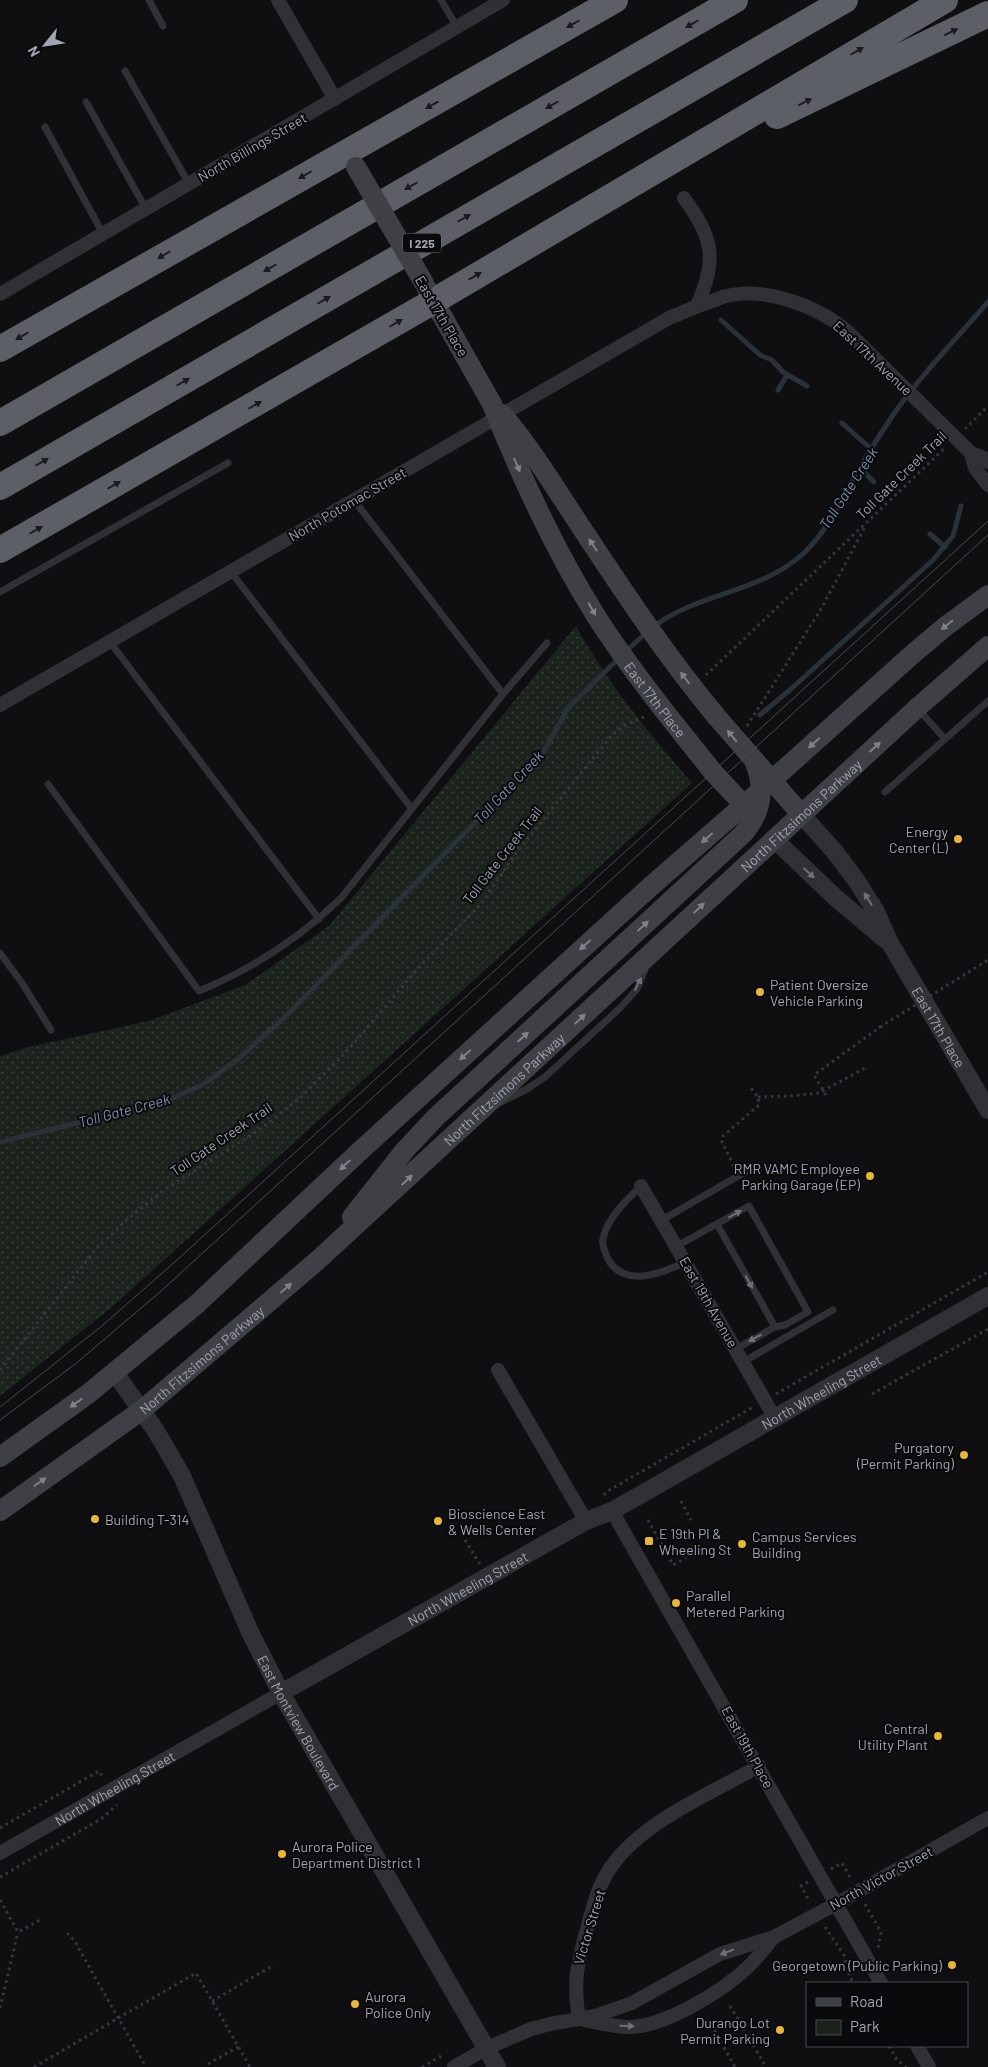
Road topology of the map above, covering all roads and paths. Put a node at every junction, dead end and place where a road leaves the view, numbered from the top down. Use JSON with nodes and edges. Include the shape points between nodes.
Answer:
{"nodes":[{"id":1,"x":149,"y":0,"type":"edge"},
{"id":2,"x":278,"y":0,"type":"edge"},
{"id":3,"x":441,"y":0,"type":"edge"},
{"id":4,"x":504,"y":0,"type":"edge"},
{"id":5,"x":616,"y":0,"type":"edge"},
{"id":6,"x":735,"y":0,"type":"edge"},
{"id":7,"x":845,"y":0,"type":"edge"},
{"id":8,"x":944,"y":0,"type":"edge"},
{"id":9,"x":988,"y":14,"type":"edge"},
{"id":10,"x":163,"y":26,"type":"dead end"},
{"id":11,"x":457,"y":27,"type":"junction"},
{"id":12,"x":125,"y":71,"type":"dead end"},
{"id":13,"x":334,"y":99,"type":"junction"},
{"id":14,"x":86,"y":102,"type":"dead end"},
{"id":15,"x":45,"y":127,"type":"dead end"},
{"id":16,"x":352,"y":159,"type":"junction"},
{"id":17,"x":189,"y":184,"type":"junction"},
{"id":18,"x":619,"y":193,"type":"junction"},
{"id":19,"x":684,"y":198,"type":"dead end"},
{"id":20,"x":146,"y":209,"type":"junction"},
{"id":21,"x":103,"y":234,"type":"junction"},
{"id":22,"x":429,"y":292,"type":"junction"},
{"id":23,"x":0,"y":294,"type":"edge"},
{"id":24,"x":697,"y":306,"type":"junction"},
{"id":25,"x":0,"y":349,"type":"edge"},
{"id":26,"x":492,"y":404,"type":"junction"},
{"id":27,"x":988,"y":406,"type":"edge"},
{"id":28,"x":0,"y":423,"type":"edge"},
{"id":29,"x":960,"y":433,"type":"dead end"},
{"id":30,"x":953,"y":440,"type":"dead end"},
{"id":31,"x":971,"y":453,"type":"junction"},
{"id":32,"x":988,"y":462,"type":"edge"},
{"id":33,"x":228,"y":463,"type":"dead end"},
{"id":34,"x":988,"y":485,"type":"edge"},
{"id":35,"x":0,"y":487,"type":"edge"},
{"id":36,"x":354,"y":500,"type":"junction"},
{"id":37,"x":867,"y":522,"type":"junction"},
{"id":38,"x":0,"y":550,"type":"edge"},
{"id":39,"x":231,"y":572,"type":"junction"},
{"id":40,"x":0,"y":592,"type":"edge"},
{"id":41,"x":988,"y":595,"type":"edge"},
{"id":42,"x":110,"y":642,"type":"junction"},
{"id":43,"x":547,"y":643,"type":"dead end"},
{"id":44,"x":988,"y":646,"type":"edge"},
{"id":45,"x":705,"y":676,"type":"dead end"},
{"id":46,"x":503,"y":694,"type":"junction"},
{"id":47,"x":988,"y":701,"type":"edge"},
{"id":48,"x":0,"y":705,"type":"edge"},
{"id":49,"x":917,"y":708,"type":"junction"},
{"id":50,"x":651,"y":714,"type":"dead end"},
{"id":51,"x":734,"y":738,"type":"junction"},
{"id":52,"x":945,"y":739,"type":"junction"},
{"id":53,"x":48,"y":784,"type":"dead end"},
{"id":54,"x":766,"y":786,"type":"junction"},
{"id":55,"x":885,"y":792,"type":"dead end"},
{"id":56,"x":412,"y":809,"type":"junction"},
{"id":57,"x":749,"y":812,"type":"junction"},
{"id":58,"x":801,"y":814,"type":"junction"},
{"id":59,"x":774,"y":839,"type":"junction"},
{"id":60,"x":319,"y":919,"type":"junction"},
{"id":61,"x":890,"y":943,"type":"junction"},
{"id":62,"x":0,"y":953,"type":"edge"},
{"id":63,"x":988,"y":960,"type":"edge"},
{"id":64,"x":880,"y":1027,"type":"junction"},
{"id":65,"x":51,"y":1030,"type":"dead end"},
{"id":66,"x":883,"y":1032,"type":"dead end"},
{"id":67,"x":865,"y":1068,"type":"dead end"},
{"id":68,"x":749,"y":1086,"type":"dead end"},
{"id":69,"x":823,"y":1091,"type":"junction"},
{"id":70,"x":826,"y":1095,"type":"dead end"},
{"id":71,"x":758,"y":1097,"type":"junction"},
{"id":72,"x":987,"y":1105,"type":"edge"},
{"id":73,"x":752,"y":1168,"type":"dead end"},
{"id":74,"x":739,"y":1176,"type":"junction"},
{"id":75,"x":641,"y":1186,"type":"joint"},
{"id":76,"x":662,"y":1220,"type":"junction"},
{"id":77,"x":717,"y":1224,"type":"junction"},
{"id":78,"x":677,"y":1246,"type":"junction"},
{"id":79,"x":318,"y":1260,"type":"junction"},
{"id":80,"x":685,"y":1262,"type":"junction"},
{"id":81,"x":988,"y":1272,"type":"edge"},
{"id":82,"x":988,"y":1296,"type":"edge"},
{"id":83,"x":833,"y":1310,"type":"dead end"},
{"id":84,"x":775,"y":1327,"type":"junction"},
{"id":85,"x":988,"y":1330,"type":"edge"},
{"id":86,"x":736,"y":1349,"type":"junction"},
{"id":87,"x":743,"y":1362,"type":"junction"},
{"id":88,"x":0,"y":1370,"type":"edge"},
{"id":89,"x":498,"y":1370,"type":"dead end"},
{"id":90,"x":115,"y":1373,"type":"junction"},
{"id":91,"x":872,"y":1394,"type":"dead end"},
{"id":92,"x":765,"y":1400,"type":"junction"},
{"id":93,"x":142,"y":1410,"type":"junction"},
{"id":94,"x":775,"y":1418,"type":"junction"},
{"id":95,"x":0,"y":1457,"type":"edge"},
{"id":96,"x":681,"y":1501,"type":"dead end"},
{"id":97,"x":0,"y":1511,"type":"edge"},
{"id":98,"x":612,"y":1511,"type":"junction"},
{"id":99,"x":583,"y":1517,"type":"junction"},
{"id":100,"x":648,"y":1520,"type":"dead end"},
{"id":101,"x":691,"y":1520,"type":"dead end"},
{"id":102,"x":466,"y":1540,"type":"dead end"},
{"id":103,"x":473,"y":1552,"type":"dead end"},
{"id":104,"x":686,"y":1558,"type":"dead end"},
{"id":105,"x":281,"y":1693,"type":"junction"},
{"id":106,"x":759,"y":1766,"type":"junction"},
{"id":107,"x":110,"y":1790,"type":"junction"},
{"id":108,"x":988,"y":1818,"type":"edge"},
{"id":109,"x":0,"y":1828,"type":"edge"},
{"id":110,"x":0,"y":1853,"type":"edge"},
{"id":111,"x":0,"y":1877,"type":"edge"},
{"id":112,"x":0,"y":1900,"type":"edge"},
{"id":113,"x":836,"y":1904,"type":"junction"},
{"id":114,"x":871,"y":1915,"type":"dead end"},
{"id":115,"x":42,"y":1919,"type":"dead end"},
{"id":116,"x":18,"y":1932,"type":"junction"},
{"id":117,"x":67,"y":1933,"type":"dead end"},
{"id":118,"x":774,"y":1937,"type":"junction"},
{"id":119,"x":831,"y":1937,"type":"dead end"},
{"id":120,"x":881,"y":1955,"type":"dead end"},
{"id":121,"x":274,"y":1965,"type":"dead end"},
{"id":122,"x":853,"y":1982,"type":"edge"},
{"id":123,"x":880,"y":1982,"type":"edge"},
{"id":124,"x":212,"y":2001,"type":"junction"},
{"id":125,"x":730,"y":2006,"type":"dead end"},
{"id":126,"x":0,"y":2008,"type":"edge"},
{"id":127,"x":118,"y":2018,"type":"junction"},
{"id":128,"x":579,"y":2019,"type":"junction"},
{"id":129,"x":708,"y":2019,"type":"dead end"},
{"id":130,"x":238,"y":2047,"type":"junction"},
{"id":131,"x":890,"y":2047,"type":"edge"},
{"id":132,"x":918,"y":2047,"type":"edge"},
{"id":133,"x":486,"y":2048,"type":"junction"},
{"id":134,"x":208,"y":2064,"type":"dead end"},
{"id":135,"x":34,"y":2067,"type":"edge"},
{"id":136,"x":146,"y":2067,"type":"edge"},
{"id":137,"x":250,"y":2067,"type":"edge"},
{"id":138,"x":454,"y":2067,"type":"edge"},
{"id":139,"x":497,"y":2067,"type":"edge"},
{"id":140,"x":735,"y":2067,"type":"edge"},
{"id":141,"x":766,"y":2067,"type":"edge"},
{"id":142,"x":906,"y":2067,"type":"edge"},
{"id":143,"x":929,"y":2067,"type":"edge"}],
"edges":[{"from":1,"to":10,"type":"lane"},
{"from":2,"to":13,"type":"street"},
{"from":3,"to":11,"type":"lane"},
{"from":4,"to":11,"type":"street","name":"North Billings Street"},
{"from":5,"to":16,"type":"highway","one_way":true,"via":[[474,82]]},
{"from":6,"to":28,"type":"highway","one_way":true},
{"from":35,"to":7,"type":"highway","number":"I 225","one_way":true},
{"from":18,"to":8,"type":"highway","one_way":true},
{"from":18,"to":9,"type":"highway","one_way":true},
{"from":11,"to":13,"type":"street","name":"North Billings Street"},
{"from":12,"to":17,"type":"lane"},
{"from":13,"to":17,"type":"street","name":"North Billings Street"},
{"from":14,"to":20,"type":"lane"},
{"from":15,"to":21,"type":"lane"},
{"from":16,"to":22,"type":"main road","name":"East 17th Place","bridge":true},
{"from":16,"to":25,"type":"highway","one_way":true},
{"from":17,"to":20,"type":"street","name":"North Billings Street"},
{"from":22,"to":18,"type":"highway","one_way":true},
{"from":19,"to":24,"type":"street","via":[[703,227],[710,250],[706,281]]},
{"from":20,"to":21,"type":"street","name":"North Billings Street"},
{"from":21,"to":23,"type":"street","name":"North Billings Street"},
{"from":22,"to":26,"type":"main road","name":"East 17th Place"},
{"from":38,"to":22,"type":"highway","one_way":true},
{"from":24,"to":31,"type":"street","name":"East 17th Avenue","bridge":true,"via":[[732,296],[769,296],[827,316],[848,332]]},
{"from":24,"to":36,"type":"street","name":"North Potomac Street","via":[[650,328]]},
{"from":51,"to":26,"type":"main road","name":"East 17th Place","one_way":true,"bridge":true,"via":[[641,619],[544,469]]},
{"from":26,"to":57,"type":"main road","name":"East 17th Place","one_way":true,"bridge":true,"via":[[528,490],[596,616],[688,742]]},
{"from":27,"to":29,"type":"path","name":"Toll Gate Creek Trail"},
{"from":30,"to":37,"type":"path","name":"Toll Gate Creek Trail"},
{"from":31,"to":32,"type":"street","name":"East 17th Avenue"},
{"from":31,"to":34,"type":"street","name":"East 17th Avenue","via":[[975,468]]},
{"from":33,"to":40,"type":"lane"},
{"from":36,"to":39,"type":"street","name":"North Potomac Street"},
{"from":36,"to":46,"type":"lane"},
{"from":37,"to":45,"type":"path","name":"Toll Gate Creek Trail"},
{"from":37,"to":51,"type":"path","via":[[821,609],[749,725]]},
{"from":39,"to":42,"type":"street","name":"North Potomac Street"},
{"from":39,"to":56,"type":"lane"},
{"from":41,"to":54,"type":"main road","one_way":true,"via":[[921,647]]},
{"from":42,"to":48,"type":"street","name":"North Potomac Street"},
{"from":42,"to":60,"type":"lane"},
{"from":43,"to":46,"type":"lane"},
{"from":44,"to":49,"type":"main road","name":"North Fitzsimons Parkway"},
{"from":46,"to":56,"type":"lane"},
{"from":47,"to":52,"type":"lane"},
{"from":49,"to":52,"type":"lane"},
{"from":58,"to":49,"type":"main road","name":"North Fitzsimons Parkway","one_way":true},
{"from":50,"to":88,"type":"path","name":"Toll Gate Creek Trail","via":[[611,736],[516,853],[481,904],[420,966],[349,1049],[300,1098],[164,1190],[129,1218],[96,1249]]},
{"from":51,"to":54,"type":"main road","name":"East 17th Place","via":[[756,763]]},
{"from":52,"to":55,"type":"lane"},
{"from":53,"to":60,"type":"lane","via":[[199,991],[255,964]]},
{"from":54,"to":57,"type":"main road"},
{"from":54,"to":58,"type":"main road","name":"East 17th Place"},
{"from":56,"to":60,"type":"lane","via":[[349,889]]},
{"from":57,"to":59,"type":"main road","name":"East 17th Place"},
{"from":79,"to":57,"type":"main road","one_way":true,"via":[[425,1128],[743,834]]},
{"from":57,"to":90,"type":"main road","one_way":true,"via":[[551,976],[197,1304]]},
{"from":58,"to":59,"type":"main road","name":"North Fitzsimons Parkway"},
{"from":61,"to":58,"type":"street","name":"East 17th Place","one_way":true,"via":[[856,880]]},
{"from":59,"to":61,"type":"street","name":"East 17th Place","one_way":true,"via":[[836,898]]},
{"from":79,"to":59,"type":"main road","name":"North Fitzsimons Parkway","one_way":true},
{"from":61,"to":72,"type":"street","name":"East 17th Place"},
{"from":62,"to":65,"type":"lane"},
{"from":63,"to":64,"type":"path","bridge":true},
{"from":64,"to":66,"type":"path","bridge":true},
{"from":64,"to":69,"type":"path","via":[[814,1075]]},
{"from":67,"to":69,"type":"path"},
{"from":68,"to":71,"type":"path"},
{"from":69,"to":70,"type":"path"},
{"from":69,"to":71,"type":"path"},
{"from":71,"to":74,"type":"path","via":[[759,1105],[721,1140]]},
{"from":73,"to":74,"type":"lane"},
{"from":74,"to":76,"type":"lane"},
{"from":75,"to":76,"type":"street","name":"East 19th Avenue"},
{"from":75,"to":80,"type":"lane","via":[[615,1214],[604,1234],[602,1244],[608,1259],[627,1276],[666,1272]]},
{"from":76,"to":78,"type":"street","name":"East 19th Avenue"},
{"from":77,"to":78,"type":"lane"},
{"from":77,"to":84,"type":"lane","one_way":true},
{"from":77,"to":84,"type":"lane","one_way":true,"via":[[749,1206],[808,1312]]},
{"from":78,"to":80,"type":"street","name":"East 19th Avenue"},
{"from":93,"to":79,"type":"main road","name":"North Fitzsimons Parkway","one_way":true},
{"from":80,"to":86,"type":"street","name":"East 19th Avenue"},
{"from":81,"to":92,"type":"path"},
{"from":82,"to":94,"type":"street","name":"North Wheeling Street"},
{"from":83,"to":87,"type":"lane"},
{"from":84,"to":86,"type":"lane","one_way":true},
{"from":85,"to":91,"type":"path"},
{"from":86,"to":87,"type":"street","name":"East 19th Avenue"},
{"from":87,"to":92,"type":"street","name":"East 19th Avenue"},
{"from":89,"to":99,"type":"street"},
{"from":90,"to":93,"type":"street","name":"East Montview Boulevard"},
{"from":90,"to":95,"type":"main road","one_way":true},
{"from":92,"to":94,"type":"street","name":"East 19th Avenue"},
{"from":92,"to":99,"type":"path","via":[[606,1492]]},
{"from":97,"to":93,"type":"main road","name":"North Fitzsimons Parkway","one_way":true},
{"from":93,"to":105,"type":"street","name":"East Montview Boulevard","via":[[182,1476],[250,1632]]},
{"from":94,"to":98,"type":"street","name":"North Wheeling Street"},
{"from":96,"to":101,"type":"path"},
{"from":98,"to":99,"type":"street","name":"North Wheeling Street"},
{"from":98,"to":106,"type":"street","name":"East 19th Place"},
{"from":99,"to":105,"type":"street","name":"North Wheeling Street"},
{"from":100,"to":104,"type":"path","via":[[673,1565]]},
{"from":102,"to":103,"type":"path"},
{"from":105,"to":107,"type":"street","name":"North Wheeling Street"},
{"from":105,"to":133,"type":"street","name":"East Montview Boulevard"},
{"from":106,"to":113,"type":"street","name":"East 19th Place"},
{"from":106,"to":128,"type":"street","name":"Victor Street","via":[[643,1833],[611,1867],[594,1904],[576,1968]]},
{"from":107,"to":109,"type":"path","via":[[99,1770]]},
{"from":107,"to":110,"type":"street","name":"North Wheeling Street"},
{"from":107,"to":111,"type":"path","via":[[118,1804],[107,1814]]},
{"from":108,"to":113,"type":"street","name":"North Victor Street"},
{"from":112,"to":116,"type":"path"},
{"from":113,"to":118,"type":"street","name":"North Victor Street"},
{"from":113,"to":123,"type":"street","name":"East 19th Place"},
{"from":114,"to":120,"type":"path","via":[[881,1932],[878,1949]]},
{"from":115,"to":116,"type":"path"},
{"from":116,"to":126,"type":"path"},
{"from":117,"to":127,"type":"path"},
{"from":118,"to":128,"type":"street","name":"North Victor Street","one_way":true,"via":[[720,1954],[632,2003]]},
{"from":128,"to":118,"type":"street","name":"North Victor Street","one_way":true,"via":[[631,2027],[663,2020],[694,2005],[748,1967]]},
{"from":119,"to":122,"type":"path","via":[[844,1955]]},
{"from":121,"to":124,"type":"path"},
{"from":124,"to":127,"type":"path","via":[[196,1973]]},
{"from":124,"to":130,"type":"path"},
{"from":125,"to":141,"type":"path"},
{"from":127,"to":135,"type":"path"},
{"from":127,"to":136,"type":"path"},
{"from":128,"to":133,"type":"street","name":"North Victor Street","via":[[531,2029]]},
{"from":129,"to":140,"type":"path"},
{"from":130,"to":134,"type":"path"},
{"from":130,"to":137,"type":"path"},
{"from":131,"to":142,"type":"path","via":[[897,2060]]},
{"from":132,"to":143,"type":"street"},
{"from":133,"to":138,"type":"street","name":"North Victor Street"},
{"from":133,"to":139,"type":"street","name":"East Montview Boulevard"}]}
